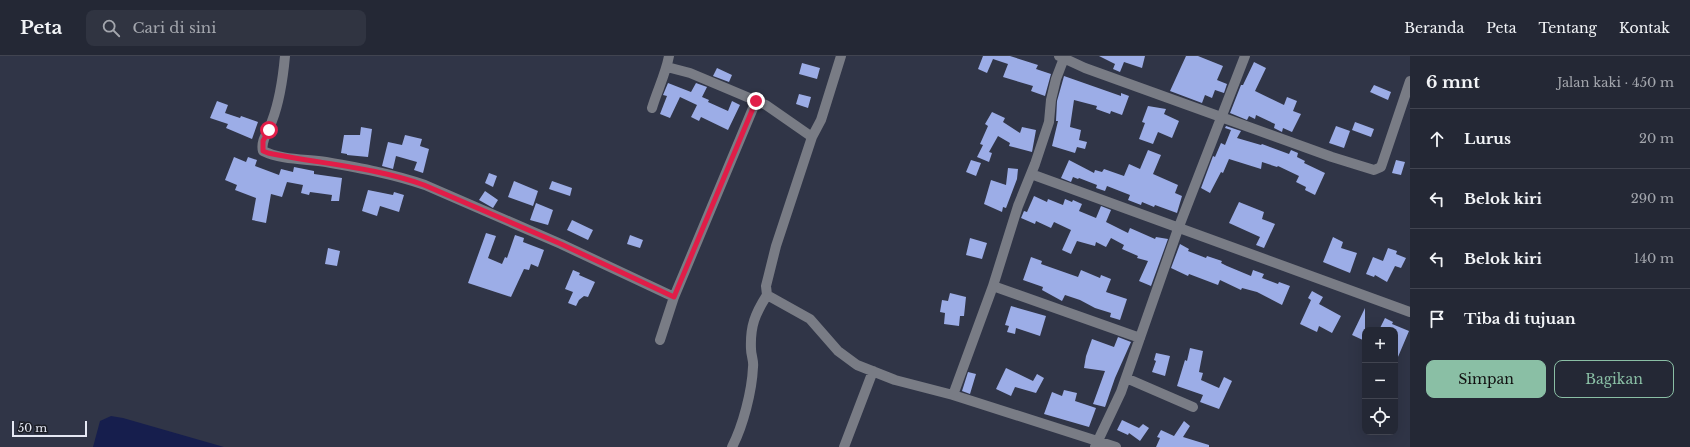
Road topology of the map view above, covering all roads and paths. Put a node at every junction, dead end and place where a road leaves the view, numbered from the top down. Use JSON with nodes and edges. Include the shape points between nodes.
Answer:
{"nodes":[{"id":1,"x":285,"y":56,"type":"edge"},
{"id":2,"x":669,"y":56,"type":"edge"},
{"id":3,"x":840,"y":56,"type":"edge"},
{"id":4,"x":1244,"y":56,"type":"edge"},
{"id":5,"x":1061,"y":57,"type":"edge"},
{"id":6,"x":667,"y":67,"type":"junction"},
{"id":7,"x":1410,"y":81,"type":"edge"},
{"id":8,"x":756,"y":101,"type":"junction"},
{"id":9,"x":652,"y":108,"type":"dead end"},
{"id":10,"x":1221,"y":116,"type":"junction"},
{"id":11,"x":812,"y":137,"type":"junction"},
{"id":12,"x":1031,"y":174,"type":"junction"},
{"id":13,"x":1178,"y":229,"type":"junction"},
{"id":14,"x":993,"y":286,"type":"junction"},
{"id":15,"x":767,"y":295,"type":"junction"},
{"id":16,"x":674,"y":297,"type":"junction"},
{"id":17,"x":1410,"y":312,"type":"edge"},
{"id":18,"x":1140,"y":338,"type":"junction"},
{"id":19,"x":660,"y":340,"type":"dead end"},
{"id":20,"x":873,"y":371,"type":"junction"},
{"id":21,"x":1126,"y":378,"type":"junction"},
{"id":22,"x":954,"y":395,"type":"junction"},
{"id":23,"x":1193,"y":406,"type":"dead end"},
{"id":24,"x":1097,"y":444,"type":"edge"},
{"id":25,"x":732,"y":447,"type":"edge"},
{"id":26,"x":844,"y":447,"type":"edge"},
{"id":27,"x":1116,"y":447,"type":"edge"}],
"edges":[{"from":1,"to":16,"type":"street","via":[[280,92],[273,119],[263,141],[263,151],[410,180],[561,244]]},
{"from":2,"to":6,"type":"street"},
{"from":3,"to":11,"type":"street","via":[[821,120]]},
{"from":4,"to":10,"type":"street"},
{"from":5,"to":10,"type":"street"},
{"from":5,"to":12,"type":"street","via":[[1050,100],[1049,122]]},
{"from":6,"to":8,"type":"street","via":[[690,73]]},
{"from":6,"to":9,"type":"street"},
{"from":7,"to":10,"type":"street","via":[[1382,167],[1374,170]]},
{"from":8,"to":11,"type":"street","via":[[766,105]]},
{"from":8,"to":16,"type":"street"},
{"from":10,"to":13,"type":"street"},
{"from":11,"to":15,"type":"street","via":[[776,246],[766,286]]},
{"from":12,"to":13,"type":"street"},
{"from":12,"to":14,"type":"street","via":[[1018,206]]},
{"from":13,"to":17,"type":"street"},
{"from":13,"to":18,"type":"street"},
{"from":14,"to":18,"type":"street"},
{"from":14,"to":22,"type":"street"},
{"from":15,"to":20,"type":"street","via":[[810,319],[838,351],[857,365]]},
{"from":15,"to":25,"type":"street","via":[[756,313],[751,335],[754,366],[750,391]]},
{"from":16,"to":19,"type":"street"},
{"from":18,"to":21,"type":"street"},
{"from":20,"to":22,"type":"street","via":[[895,380]]},
{"from":20,"to":26,"type":"street"},
{"from":21,"to":23,"type":"street"},
{"from":21,"to":24,"type":"street"},
{"from":22,"to":24,"type":"street"},
{"from":24,"to":27,"type":"street"}]}
